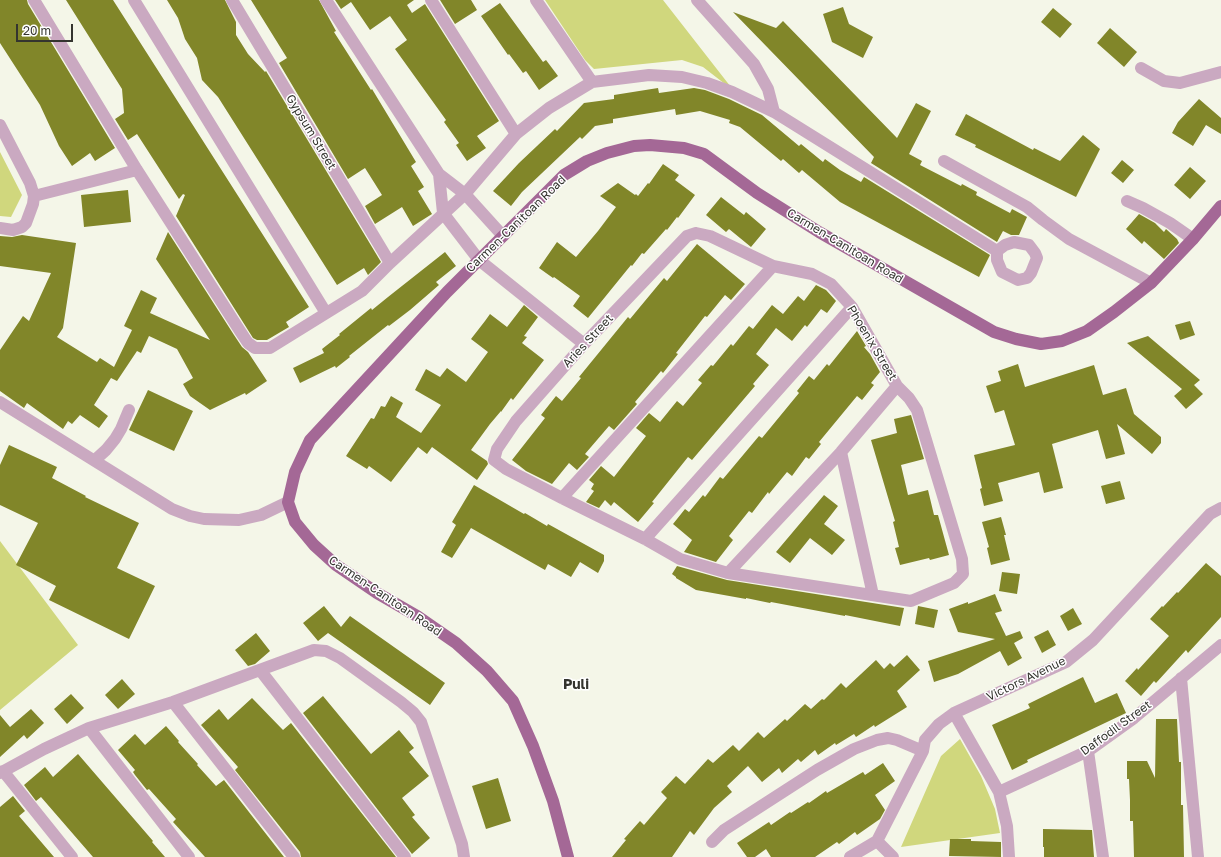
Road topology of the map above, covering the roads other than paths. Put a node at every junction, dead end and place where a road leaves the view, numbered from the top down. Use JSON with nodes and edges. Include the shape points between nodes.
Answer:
{"nodes":[{"id":1,"x":34,"y":0,"type":"edge"},
{"id":2,"x":134,"y":0,"type":"edge"},
{"id":3,"x":232,"y":0,"type":"edge"},
{"id":4,"x":326,"y":0,"type":"edge"},
{"id":5,"x":431,"y":0,"type":"edge"},
{"id":6,"x":536,"y":0,"type":"edge"},
{"id":7,"x":697,"y":0,"type":"edge"},
{"id":8,"x":1141,"y":68,"type":"dead end"},
{"id":9,"x":1221,"y":72,"type":"edge"},
{"id":10,"x":592,"y":82,"type":"junction"},
{"id":11,"x":774,"y":112,"type":"junction"},
{"id":12,"x":0,"y":125,"type":"edge"},
{"id":13,"x":516,"y":134,"type":"junction"},
{"id":14,"x":944,"y":161,"type":"dead end"},
{"id":15,"x":137,"y":170,"type":"junction"},
{"id":16,"x":438,"y":174,"type":"junction"},
{"id":17,"x":465,"y":194,"type":"junction"},
{"id":18,"x":34,"y":196,"type":"junction"},
{"id":19,"x":1127,"y":201,"type":"dead end"},
{"id":20,"x":1221,"y":206,"type":"edge"},
{"id":21,"x":443,"y":213,"type":"junction"},
{"id":22,"x":0,"y":228,"type":"edge"},
{"id":23,"x":696,"y":233,"type":"joint"},
{"id":24,"x":503,"y":236,"type":"junction"},
{"id":25,"x":1194,"y":239,"type":"junction"},
{"id":26,"x":997,"y":252,"type":"dead end"},
{"id":27,"x":479,"y":260,"type":"junction"},
{"id":28,"x":390,"y":263,"type":"junction"},
{"id":29,"x":773,"y":266,"type":"junction"},
{"id":30,"x":1151,"y":283,"type":"junction"},
{"id":31,"x":852,"y":307,"type":"junction"},
{"id":32,"x":326,"y":314,"type":"junction"},
{"id":33,"x":584,"y":344,"type":"junction"},
{"id":34,"x":897,"y":386,"type":"junction"},
{"id":35,"x":0,"y":402,"type":"edge"},
{"id":36,"x":130,"y":410,"type":"dead end"},
{"id":37,"x":841,"y":452,"type":"junction"},
{"id":38,"x":95,"y":460,"type":"junction"},
{"id":39,"x":494,"y":460,"type":"joint"},
{"id":40,"x":562,"y":498,"type":"junction"},
{"id":41,"x":288,"y":502,"type":"junction"},
{"id":42,"x":1221,"y":508,"type":"edge"},
{"id":43,"x":645,"y":539,"type":"junction"},
{"id":44,"x":728,"y":573,"type":"junction"},
{"id":45,"x":873,"y":595,"type":"junction"},
{"id":46,"x":1221,"y":645,"type":"edge"},
{"id":47,"x":260,"y":670,"type":"junction"},
{"id":48,"x":1181,"y":678,"type":"junction"},
{"id":49,"x":173,"y":702,"type":"junction"},
{"id":50,"x":954,"y":713,"type":"junction"},
{"id":51,"x":89,"y":728,"type":"junction"},
{"id":52,"x":923,"y":751,"type":"junction"},
{"id":53,"x":1088,"y":751,"type":"junction"},
{"id":54,"x":1,"y":772,"type":"edge"},
{"id":55,"x":999,"y":792,"type":"junction"},
{"id":56,"x":877,"y":841,"type":"junction"},
{"id":57,"x":712,"y":842,"type":"dead end"},
{"id":58,"x":72,"y":857,"type":"edge"},
{"id":59,"x":189,"y":857,"type":"edge"},
{"id":60,"x":294,"y":857,"type":"edge"},
{"id":61,"x":405,"y":857,"type":"edge"},
{"id":62,"x":464,"y":857,"type":"edge"},
{"id":63,"x":568,"y":857,"type":"edge"},
{"id":64,"x":850,"y":857,"type":"edge"},
{"id":65,"x":893,"y":857,"type":"edge"},
{"id":66,"x":1009,"y":857,"type":"edge"},
{"id":67,"x":1103,"y":857,"type":"edge"},
{"id":68,"x":1198,"y":857,"type":"edge"}],
"edges":[{"from":1,"to":15,"type":"street"},
{"from":2,"to":32,"type":"street"},
{"from":3,"to":28,"type":"street","name":"Gypsum Street"},
{"from":4,"to":16,"type":"street"},
{"from":5,"to":13,"type":"street"},
{"from":6,"to":10,"type":"street"},
{"from":7,"to":11,"type":"street","via":[[754,64],[768,89]]},
{"from":8,"to":9,"type":"street","via":[[1164,81],[1180,83]]},
{"from":10,"to":11,"type":"street","via":[[649,75],[682,77],[714,85]]},
{"from":10,"to":13,"type":"street","via":[[549,108]]},
{"from":11,"to":26,"type":"street"},
{"from":12,"to":18,"type":"street"},
{"from":13,"to":17,"type":"street"},
{"from":14,"to":30,"type":"street","via":[[1027,206],[1069,239]]},
{"from":15,"to":18,"type":"street"},
{"from":15,"to":32,"type":"street","via":[[248,343],[255,348],[270,348]]},
{"from":16,"to":17,"type":"street"},
{"from":16,"to":21,"type":"street"},
{"from":17,"to":21,"type":"street"},
{"from":17,"to":24,"type":"street"},
{"from":18,"to":22,"type":"street","via":[[26,223],[22,227],[13,230]]},
{"from":19,"to":25,"type":"street","via":[[1170,223]]},
{"from":20,"to":25,"type":"main road","name":"Carmen-Canitoan Road"},
{"from":21,"to":27,"type":"street"},
{"from":21,"to":28,"type":"street"},
{"from":23,"to":29,"type":"street","name":"Phoenix Street","via":[[710,236]]},
{"from":23,"to":33,"type":"street","name":"Aries Street","via":[[687,236]]},
{"from":24,"to":27,"type":"main road","name":"Carmen-Canitoan Road"},
{"from":24,"to":30,"type":"main road","name":"Carmen-Canitoan Road","via":[[564,175],[587,161],[607,152],[634,146],[670,146],[704,154],[757,193],[819,232],[994,332],[1016,339],[1041,344],[1062,341],[1087,331]]},
{"from":25,"to":30,"type":"main road","name":"Carmen-Canitoan Road"},
{"from":27,"to":33,"type":"street"},
{"from":27,"to":41,"type":"main road","name":"Carmen-Canitoan Road","via":[[310,440],[295,472]]},
{"from":28,"to":32,"type":"street","via":[[362,291]]},
{"from":29,"to":31,"type":"street","name":"Phoenix Street","via":[[812,274],[831,284]]},
{"from":29,"to":40,"type":"street"},
{"from":31,"to":34,"type":"street","name":"Phoenix Street"},
{"from":31,"to":43,"type":"street"},
{"from":33,"to":39,"type":"street","name":"Aries Street","via":[[516,420],[497,449]]},
{"from":34,"to":37,"type":"street"},
{"from":34,"to":45,"type":"street","name":"Phoenix Street","via":[[918,410],[962,559],[963,574],[954,583],[911,601]]},
{"from":35,"to":38,"type":"street"},
{"from":36,"to":38,"type":"street","via":[[115,439]]},
{"from":37,"to":44,"type":"street"},
{"from":37,"to":45,"type":"street"},
{"from":38,"to":41,"type":"street","via":[[172,509],[190,516],[239,520]]},
{"from":39,"to":40,"type":"street","name":"Phoenix Street"},
{"from":40,"to":43,"type":"street","name":"Phoenix Street"},
{"from":41,"to":63,"type":"main road","name":"Carmen-Canitoan Road","via":[[295,522],[314,545],[336,565],[456,643],[487,671],[513,701],[553,801]]},
{"from":42,"to":50,"type":"street","name":"Victors Avenue","via":[[1210,514],[1092,640],[1066,662]]},
{"from":43,"to":44,"type":"street","name":"Phoenix Street","via":[[680,559]]},
{"from":44,"to":45,"type":"street","name":"Phoenix Street"},
{"from":46,"to":48,"type":"street","name":"Daffodil Street"},
{"from":47,"to":49,"type":"street"},
{"from":47,"to":61,"type":"street"},
{"from":47,"to":62,"type":"street","via":[[314,650],[326,651],[340,658],[413,712],[421,722],[462,844]]},
{"from":48,"to":53,"type":"street","name":"Daffodil Street","via":[[1134,718]]},
{"from":48,"to":68,"type":"street"},
{"from":49,"to":51,"type":"street"},
{"from":49,"to":60,"type":"street"},
{"from":50,"to":52,"type":"street","name":"Victors Avenue","via":[[925,740]]},
{"from":50,"to":55,"type":"street"},
{"from":51,"to":54,"type":"street"},
{"from":51,"to":59,"type":"street"},
{"from":52,"to":56,"type":"street","name":"Victors Avenue"},
{"from":52,"to":57,"type":"street","via":[[888,738],[854,748],[724,830]]},
{"from":53,"to":55,"type":"street","name":"Daffodil Street"},
{"from":53,"to":67,"type":"street"},
{"from":54,"to":58,"type":"street"},
{"from":55,"to":66,"type":"street","via":[[1007,826]]},
{"from":56,"to":64,"type":"street"},
{"from":56,"to":65,"type":"street"}]}
